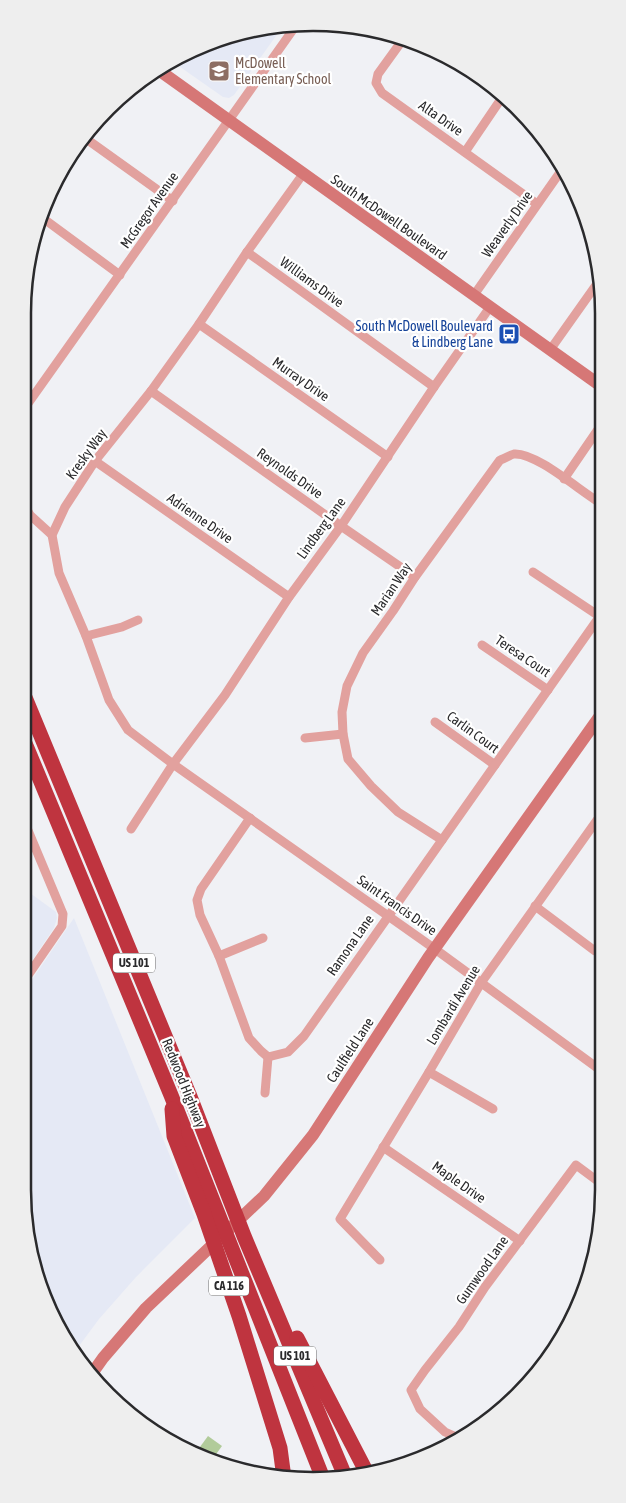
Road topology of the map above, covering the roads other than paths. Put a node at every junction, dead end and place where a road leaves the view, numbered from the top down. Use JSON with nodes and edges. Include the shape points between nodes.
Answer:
{"nodes":[{"id":1,"x":291,"y":32,"type":"edge"},
{"id":2,"x":399,"y":45,"type":"edge"},
{"id":3,"x":164,"y":74,"type":"edge"},
{"id":4,"x":499,"y":101,"type":"edge"},
{"id":5,"x":229,"y":120,"type":"junction"},
{"id":6,"x":89,"y":141,"type":"edge"},
{"id":7,"x":465,"y":152,"type":"junction"},
{"id":8,"x":303,"y":174,"type":"junction"},
{"id":9,"x":558,"y":174,"type":"edge"},
{"id":10,"x":173,"y":201,"type":"junction"},
{"id":11,"x":537,"y":204,"type":"junction"},
{"id":12,"x":46,"y":221,"type":"edge"},
{"id":13,"x":246,"y":252,"type":"junction"},
{"id":14,"x":120,"y":275,"type":"junction"},
{"id":15,"x":593,"y":289,"type":"edge"},
{"id":16,"x":474,"y":295,"type":"junction"},
{"id":17,"x":490,"y":307,"type":"junction"},
{"id":18,"x":199,"y":324,"type":"junction"},
{"id":19,"x":550,"y":350,"type":"junction"},
{"id":20,"x":595,"y":382,"type":"edge"},
{"id":21,"x":434,"y":387,"type":"junction"},
{"id":22,"x":151,"y":391,"type":"junction"},
{"id":23,"x":31,"y":399,"type":"edge"},
{"id":24,"x":595,"y":435,"type":"edge"},
{"id":25,"x":388,"y":457,"type":"junction"},
{"id":26,"x":95,"y":461,"type":"junction"},
{"id":27,"x":564,"y":479,"type":"junction"},
{"id":28,"x":595,"y":499,"type":"edge"},
{"id":29,"x":31,"y":516,"type":"edge"},
{"id":30,"x":340,"y":526,"type":"junction"},
{"id":31,"x":52,"y":536,"type":"junction"},
{"id":32,"x":533,"y":572,"type":"dead end"},
{"id":33,"x":415,"y":577,"type":"junction"},
{"id":34,"x":289,"y":597,"type":"junction"},
{"id":35,"x":595,"y":611,"type":"edge"},
{"id":36,"x":138,"y":620,"type":"dead end"},
{"id":37,"x":595,"y":623,"type":"edge"},
{"id":38,"x":86,"y":636,"type":"junction"},
{"id":39,"x":482,"y":645,"type":"dead end"},
{"id":40,"x":548,"y":690,"type":"junction"},
{"id":41,"x":31,"y":712,"type":"edge"},
{"id":42,"x":435,"y":722,"type":"dead end"},
{"id":43,"x":595,"y":724,"type":"edge"},
{"id":44,"x":343,"y":734,"type":"junction"},
{"id":45,"x":305,"y":738,"type":"dead end"},
{"id":46,"x":31,"y":758,"type":"edge"},
{"id":47,"x":173,"y":764,"type":"junction"},
{"id":48,"x":495,"y":765,"type":"junction"},
{"id":49,"x":250,"y":818,"type":"junction"},
{"id":50,"x":595,"y":824,"type":"edge"},
{"id":51,"x":130,"y":830,"type":"dead end"},
{"id":52,"x":31,"y":838,"type":"edge"},
{"id":53,"x":442,"y":840,"type":"junction"},
{"id":54,"x":535,"y":906,"type":"junction"},
{"id":55,"x":387,"y":915,"type":"junction"},
{"id":56,"x":263,"y":938,"type":"dead end"},
{"id":57,"x":435,"y":949,"type":"junction"},
{"id":58,"x":595,"y":951,"type":"edge"},
{"id":59,"x":219,"y":956,"type":"junction"},
{"id":60,"x":31,"y":971,"type":"edge"},
{"id":61,"x":481,"y":983,"type":"junction"},
{"id":62,"x":268,"y":1057,"type":"junction"},
{"id":63,"x":595,"y":1066,"type":"edge"},
{"id":64,"x":429,"y":1072,"type":"junction"},
{"id":65,"x":265,"y":1094,"type":"dead end"},
{"id":66,"x":171,"y":1095,"type":"junction"},
{"id":67,"x":494,"y":1109,"type":"dead end"},
{"id":68,"x":383,"y":1147,"type":"junction"},
{"id":69,"x":595,"y":1179,"type":"edge"},
{"id":70,"x":244,"y":1236,"type":"junction"},
{"id":71,"x":520,"y":1241,"type":"junction"},
{"id":72,"x":380,"y":1260,"type":"dead end"},
{"id":73,"x":95,"y":1369,"type":"edge"},
{"id":74,"x":452,"y":1435,"type":"edge"},
{"id":75,"x":364,"y":1467,"type":"edge"},
{"id":76,"x":283,"y":1470,"type":"edge"},
{"id":77,"x":343,"y":1470,"type":"edge"},
{"id":78,"x":320,"y":1472,"type":"edge"}],
"edges":[{"from":1,"to":5,"type":"street","name":"McGregor Avenue"},
{"from":2,"to":7,"type":"street","name":"Alta Drive","via":[[378,74],[376,84],[382,93]]},
{"from":3,"to":5,"type":"main road","name":"South McDowell Boulevard"},
{"from":4,"to":7,"type":"street"},
{"from":5,"to":8,"type":"main road","name":"South McDowell Boulevard"},
{"from":5,"to":10,"type":"street","name":"McGregor Avenue"},
{"from":6,"to":10,"type":"street"},
{"from":7,"to":11,"type":"street","name":"Alta Drive"},
{"from":8,"to":13,"type":"street","name":"Kresky Way"},
{"from":8,"to":16,"type":"main road","name":"South McDowell Boulevard"},
{"from":9,"to":11,"type":"street","name":"Weaverly Drive"},
{"from":10,"to":14,"type":"street","name":"McGregor Avenue"},
{"from":11,"to":16,"type":"street","name":"Weaverly Drive"},
{"from":12,"to":14,"type":"street"},
{"from":13,"to":18,"type":"street","name":"Kresky Way"},
{"from":13,"to":21,"type":"street","name":"Williams Drive"},
{"from":14,"to":23,"type":"street","name":"McGregor Avenue"},
{"from":15,"to":19,"type":"street"},
{"from":16,"to":17,"type":"main road","name":"South McDowell Boulevard"},
{"from":17,"to":19,"type":"main road","name":"South McDowell Boulevard"},
{"from":17,"to":21,"type":"street","name":"Lindberg Lane"},
{"from":18,"to":22,"type":"street","name":"Kresky Way"},
{"from":18,"to":25,"type":"street","name":"Murray Drive"},
{"from":19,"to":20,"type":"main road","name":"South McDowell Boulevard"},
{"from":21,"to":25,"type":"street","name":"Lindberg Lane"},
{"from":22,"to":26,"type":"street","name":"Kresky Way"},
{"from":22,"to":30,"type":"street","name":"Reynolds Drive"},
{"from":24,"to":27,"type":"street"},
{"from":25,"to":30,"type":"street","name":"Lindberg Lane"},
{"from":26,"to":31,"type":"street","name":"Kresky Way","via":[[65,507]]},
{"from":26,"to":34,"type":"street","name":"Adrienne Drive"},
{"from":27,"to":28,"type":"street"},
{"from":27,"to":33,"type":"street","name":"Marian Way","via":[[549,466],[529,456],[514,454],[500,460]]},
{"from":29,"to":31,"type":"street"},
{"from":30,"to":33,"type":"street","name":"Reynolds Drive"},
{"from":30,"to":34,"type":"street","name":"Lindberg Lane"},
{"from":31,"to":38,"type":"street","via":[[59,573]]},
{"from":32,"to":35,"type":"street"},
{"from":33,"to":44,"type":"street","name":"Marian Way","via":[[363,653],[347,686],[342,712]]},
{"from":34,"to":47,"type":"street","name":"Lindberg Lane","via":[[225,694]]},
{"from":36,"to":38,"type":"street"},
{"from":37,"to":40,"type":"street","name":"Ramona Lane"},
{"from":38,"to":47,"type":"street","via":[[109,700],[128,730]]},
{"from":39,"to":40,"type":"street","name":"Teresa Court"},
{"from":40,"to":48,"type":"street","name":"Ramona Lane"},
{"from":41,"to":70,"type":"highway","name":"Redwood Highway","number":"US 101"},
{"from":42,"to":48,"type":"street","name":"Carlin Court"},
{"from":43,"to":57,"type":"main road","name":"Caulfield Lane"},
{"from":44,"to":45,"type":"street"},
{"from":44,"to":53,"type":"street","name":"Marian Way","via":[[348,759],[370,786],[398,812]]},
{"from":46,"to":66,"type":"highway","name":"Redwood Highway","number":"US 101"},
{"from":47,"to":49,"type":"street","name":"Saint Francis Drive"},
{"from":47,"to":51,"type":"street","name":"Lindberg Lane"},
{"from":48,"to":53,"type":"street","name":"Ramona Lane"},
{"from":49,"to":55,"type":"street","name":"Saint Francis Drive"},
{"from":49,"to":59,"type":"street","via":[[201,889],[198,900],[200,915]]},
{"from":50,"to":54,"type":"street","name":"Lombardi Avenue"},
{"from":52,"to":60,"type":"street","via":[[64,920]]},
{"from":53,"to":55,"type":"street","name":"Ramona Lane"},
{"from":54,"to":58,"type":"street"},
{"from":54,"to":61,"type":"street","name":"Lombardi Avenue"},
{"from":55,"to":57,"type":"street","name":"Saint Francis Drive"},
{"from":55,"to":62,"type":"street","name":"Ramona Lane","via":[[304,1036],[288,1052]]},
{"from":56,"to":59,"type":"street"},
{"from":57,"to":61,"type":"street","name":"Saint Francis Drive"},
{"from":57,"to":73,"type":"main road","name":"Caulfield Lane","via":[[313,1135],[264,1196],[146,1308]]},
{"from":59,"to":62,"type":"street","via":[[249,1038]]},
{"from":61,"to":63,"type":"street","name":"Saint Francis Drive"},
{"from":61,"to":64,"type":"street","name":"Lombardi Avenue"},
{"from":62,"to":65,"type":"street"},
{"from":64,"to":67,"type":"street"},
{"from":64,"to":68,"type":"street","name":"Lombardi Avenue"},
{"from":66,"to":76,"type":"highway","number":"CA 116","via":[[174,1136],[242,1325],[280,1448]]},
{"from":66,"to":78,"type":"highway","name":"Redwood Highway","number":"US 101"},
{"from":68,"to":71,"type":"street","name":"Maple Drive"},
{"from":68,"to":72,"type":"street","name":"Lombardi Avenue","via":[[340,1218]]},
{"from":69,"to":71,"type":"street","name":"Gumwood Lane","via":[[576,1165]]},
{"from":70,"to":75,"type":"highway","number":"CA 116"},
{"from":70,"to":77,"type":"highway","name":"Redwood Highway","number":"US 101"},
{"from":71,"to":74,"type":"street","name":"Gumwood Lane","via":[[412,1390],[420,1409]]}]}
